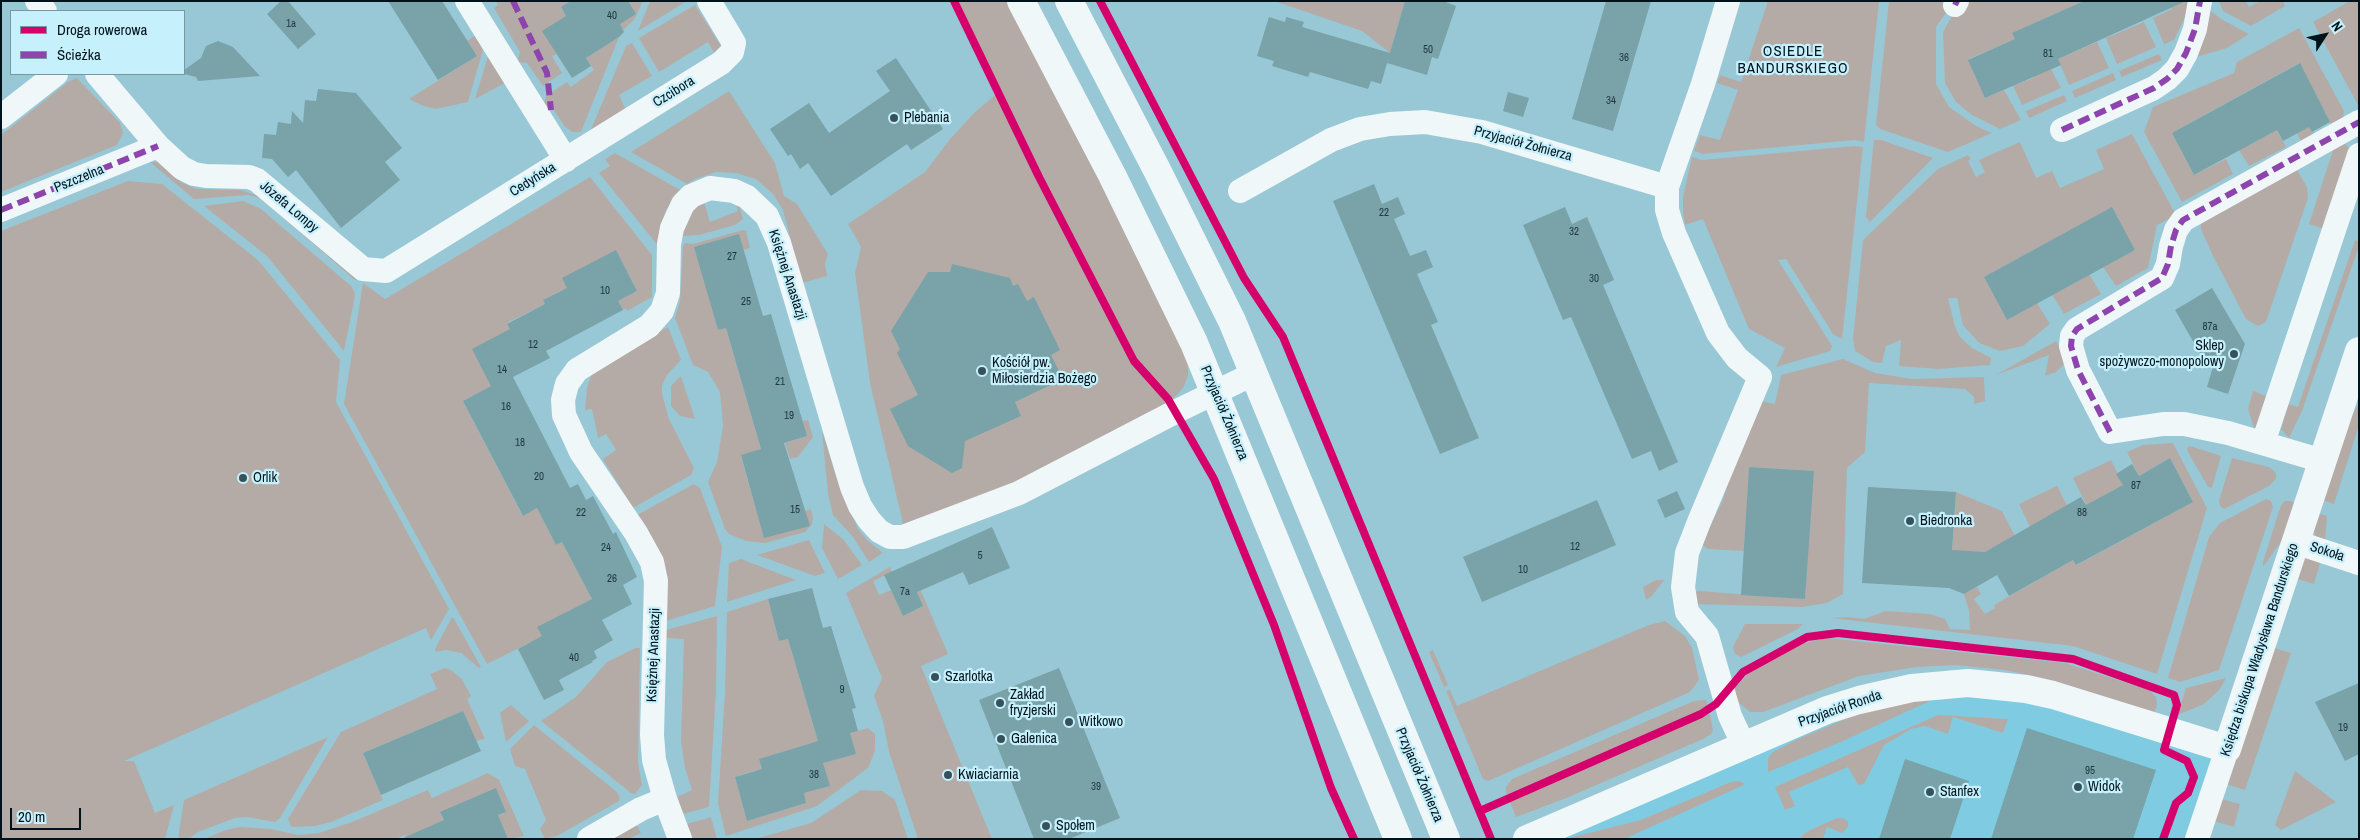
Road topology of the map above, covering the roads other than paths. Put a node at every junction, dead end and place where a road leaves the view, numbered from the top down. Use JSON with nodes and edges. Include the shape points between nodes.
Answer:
{"nodes":[{"id":1,"x":467,"y":1,"type":"edge"},
{"id":2,"x":709,"y":1,"type":"edge"},
{"id":3,"x":1021,"y":1,"type":"edge"},
{"id":4,"x":1069,"y":1,"type":"edge"},
{"id":5,"x":1728,"y":1,"type":"edge"},
{"id":6,"x":2200,"y":1,"type":"edge"},
{"id":7,"x":55,"y":75,"type":"edge"},
{"id":8,"x":98,"y":75,"type":"edge"},
{"id":9,"x":1,"y":117,"type":"edge"},
{"id":10,"x":2359,"y":122,"type":"edge"},
{"id":11,"x":2062,"y":130,"type":"dead end"},
{"id":12,"x":158,"y":146,"type":"junction"},
{"id":13,"x":2359,"y":155,"type":"edge"},
{"id":14,"x":566,"y":160,"type":"junction"},
{"id":15,"x":1667,"y":187,"type":"junction"},
{"id":16,"x":1240,"y":190,"type":"dead end"},
{"id":17,"x":1,"y":210,"type":"edge"},
{"id":18,"x":364,"y":269,"type":"joint"},
{"id":19,"x":2359,"y":351,"type":"edge"},
{"id":20,"x":1253,"y":374,"type":"junction"},
{"id":21,"x":1215,"y":393,"type":"junction"},
{"id":22,"x":2263,"y":443,"type":"junction"},
{"id":23,"x":2323,"y":461,"type":"junction"},
{"id":24,"x":2295,"y":542,"type":"junction"},
{"id":25,"x":2359,"y":563,"type":"edge"},
{"id":26,"x":1744,"y":746,"type":"junction"},
{"id":27,"x":2227,"y":749,"type":"junction"},
{"id":28,"x":665,"y":799,"type":"junction"},
{"id":29,"x":589,"y":839,"type":"edge"},
{"id":30,"x":680,"y":839,"type":"edge"},
{"id":31,"x":1398,"y":839,"type":"edge"},
{"id":32,"x":1446,"y":839,"type":"edge"},
{"id":33,"x":1527,"y":839,"type":"edge"},
{"id":34,"x":2197,"y":839,"type":"edge"}],
"edges":[{"from":1,"to":14,"type":"street","name":"Cedyńska"},
{"from":2,"to":14,"type":"street","name":"Czcibora","via":[[730,34],[734,43],[732,52],[718,65]]},
{"from":3,"to":21,"type":"street","name":"Przyjaciół Żołnierza","via":[[1169,289]]},
{"from":4,"to":20,"type":"street","name":"Przyjaciół Żołnierza","via":[[1208,271]]},
{"from":5,"to":15,"type":"street"},
{"from":6,"to":11,"type":"street","via":[[2195,30],[2186,53],[2167,79]]},
{"from":7,"to":9,"type":"street"},
{"from":8,"to":12,"type":"street","name":"Józefa Lompy"},
{"from":10,"to":22,"type":"street","via":[[2183,220],[2170,246],[2162,278],[2077,329],[2072,336],[2071,346],[2078,370],[2110,432],[2184,424]]},
{"from":12,"to":17,"type":"street","name":"Pszczelna"},
{"from":12,"to":18,"type":"street","name":"Józefa Lompy","via":[[169,159],[194,174],[257,180]]},
{"from":13,"to":22,"type":"street"},
{"from":14,"to":18,"type":"street","name":"Cedyńska","via":[[386,271]]},
{"from":15,"to":16,"type":"street","name":"Przyjaciół Żołnierza","via":[[1482,132],[1425,122],[1360,129],[1331,140]]},
{"from":15,"to":26,"type":"street","via":[[1667,210],[1674,233],[1718,333],[1737,358],[1760,376],[1687,553],[1683,587],[1687,612],[1707,636],[1730,716]]},
{"from":19,"to":23,"type":"street","name":"Księdza biskupa Władysława Bandurskiego"},
{"from":20,"to":21,"type":"street","name":"Księżnej Anastazji"},
{"from":20,"to":32,"type":"street","name":"Przyjaciół Żołnierza"},
{"from":21,"to":28,"type":"street","name":"Księżnej Anastazji","via":[[1019,493],[903,537],[890,537],[869,520],[852,487],[779,243],[767,216],[747,197],[734,191],[710,188],[691,196],[682,204],[672,228],[668,293],[662,311],[649,326],[577,370],[563,400],[564,415],[581,452],[652,562],[656,580],[652,735],[654,760]]},
{"from":21,"to":31,"type":"street","name":"Przyjaciół Żołnierza"},
{"from":22,"to":23,"type":"street"},
{"from":23,"to":24,"type":"street","name":"Księdza biskupa Władysława Bandurskiego"},
{"from":24,"to":25,"type":"street","name":"Sokoła"},
{"from":24,"to":27,"type":"street","name":"Księdza biskupa Władysława Bandurskiego"},
{"from":26,"to":27,"type":"street","name":"Przyjaciół Ronda","via":[[1858,700],[1912,688],[1968,683],[2053,695]]},
{"from":26,"to":33,"type":"street","name":"Przyjaciół Ronda"},
{"from":27,"to":34,"type":"street","name":"Księdza biskupa Władysława Bandurskiego"},
{"from":28,"to":29,"type":"street"},
{"from":28,"to":30,"type":"street","name":"Księżnej Anastazji"}]}
